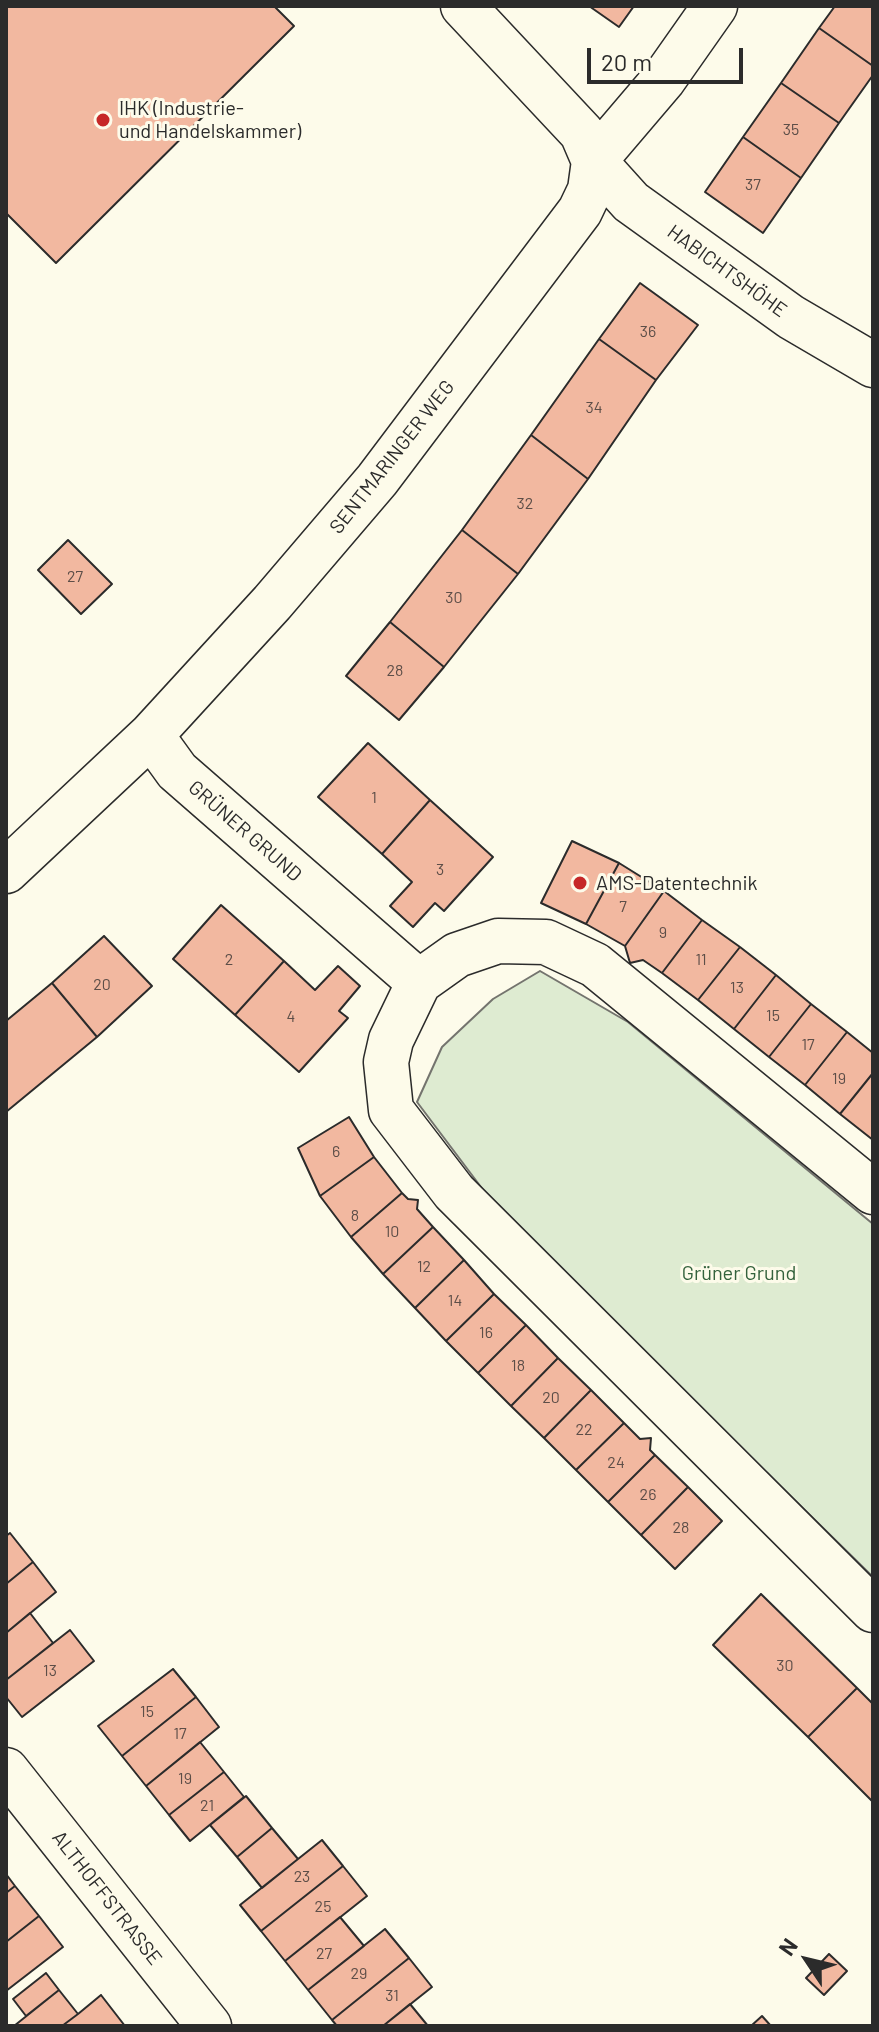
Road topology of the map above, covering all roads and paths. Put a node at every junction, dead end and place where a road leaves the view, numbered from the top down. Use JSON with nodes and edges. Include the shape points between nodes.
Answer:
{"nodes":[{"id":1,"x":463,"y":6,"type":"edge"},
{"id":2,"x":715,"y":6,"type":"edge"},
{"id":3,"x":594,"y":161,"type":"junction"},
{"id":4,"x":873,"y":365,"type":"edge"},
{"id":5,"x":151,"y":735,"type":"junction"},
{"id":6,"x":6,"y":871,"type":"edge"},
{"id":7,"x":419,"y":982,"type":"junction"},
{"id":8,"x":873,"y":1192,"type":"edge"},
{"id":9,"x":873,"y":1610,"type":"edge"},
{"id":10,"x":6,"y":1770,"type":"edge"},
{"id":11,"x":209,"y":2026,"type":"edge"}],
"edges":[{"from":1,"to":3,"type":"street","via":[[582,133]]},
{"from":2,"to":3,"type":"street","via":[[663,80]]},
{"from":3,"to":4,"type":"street","name":"HABICHTSHÖHE","via":[[631,202],[791,317]]},
{"from":3,"to":5,"type":"street","name":"SENTMARINGER WEG","via":[[580,211],[377,480]]},
{"from":5,"to":6,"type":"street","name":"SENTMARINGER WEG"},
{"from":5,"to":7,"type":"street","name":"GRÜNER GRUND","via":[[177,771]]},
{"from":7,"to":8,"type":"street","via":[[457,955],[498,941],[546,942],[595,965]]},
{"from":7,"to":9,"type":"street","via":[[400,1015],[389,1051],[391,1110],[454,1192]]},
{"from":10,"to":11,"type":"street","name":"ALTHOFFSTRASSE"}]}
